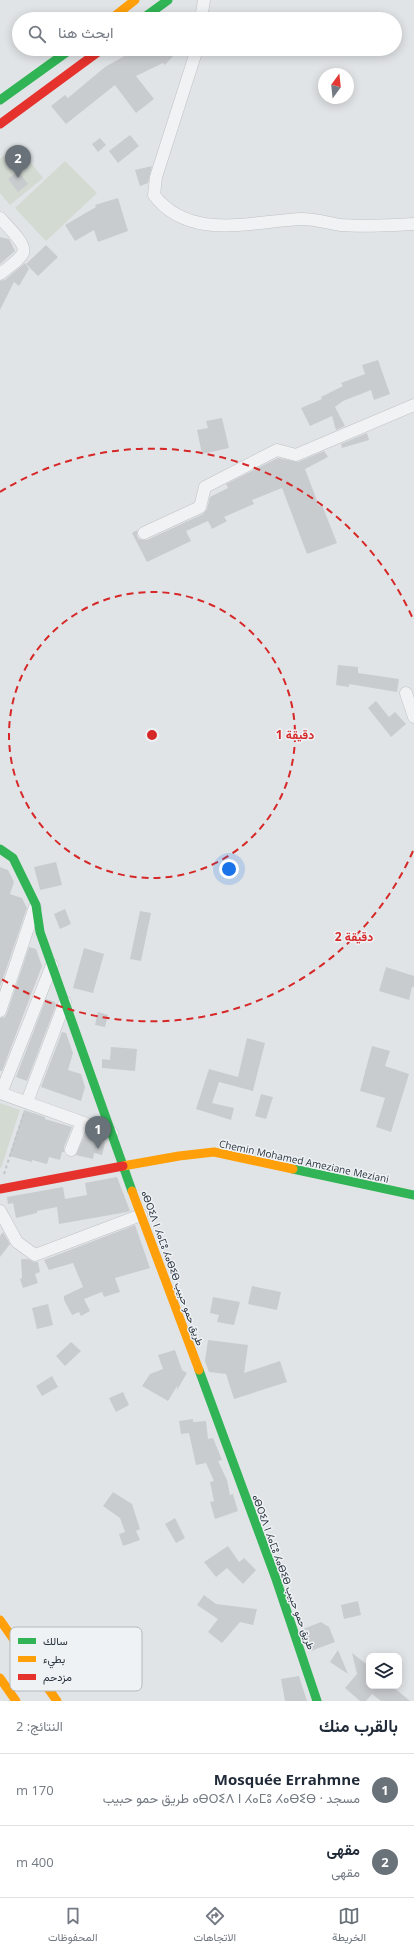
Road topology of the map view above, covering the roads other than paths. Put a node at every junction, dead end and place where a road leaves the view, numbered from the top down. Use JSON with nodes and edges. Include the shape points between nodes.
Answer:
{"nodes":[{"id":1,"x":135,"y":0,"type":"edge"},
{"id":2,"x":168,"y":0,"type":"edge"},
{"id":3,"x":204,"y":0,"type":"edge"},
{"id":4,"x":120,"y":12,"type":"edge"},
{"id":5,"x":152,"y":12,"type":"edge"},
{"id":6,"x":202,"y":12,"type":"edge"},
{"id":7,"x":60,"y":56,"type":"edge"},
{"id":8,"x":92,"y":56,"type":"edge"},
{"id":9,"x":195,"y":56,"type":"edge"},
{"id":10,"x":0,"y":100,"type":"edge"},
{"id":11,"x":0,"y":124,"type":"edge"},
{"id":12,"x":0,"y":218,"type":"edge"},
{"id":13,"x":414,"y":224,"type":"edge"},
{"id":14,"x":0,"y":274,"type":"edge"},
{"id":15,"x":414,"y":405,"type":"edge"},
{"id":16,"x":144,"y":533,"type":"dead end"},
{"id":17,"x":406,"y":693,"type":"dead end"},
{"id":18,"x":414,"y":717,"type":"edge"},
{"id":19,"x":0,"y":850,"type":"edge"},
{"id":20,"x":36,"y":905,"type":"junction"},
{"id":21,"x":52,"y":964,"type":"junction"},
{"id":22,"x":65,"y":1002,"type":"junction"},
{"id":23,"x":0,"y":1011,"type":"edge"},
{"id":24,"x":1,"y":1093,"type":"edge"},
{"id":25,"x":27,"y":1102,"type":"junction"},
{"id":26,"x":82,"y":1122,"type":"junction"},
{"id":27,"x":112,"y":1132,"type":"junction"},
{"id":28,"x":71,"y":1150,"type":"dead end"},
{"id":29,"x":124,"y":1167,"type":"junction"},
{"id":30,"x":0,"y":1189,"type":"edge"},
{"id":31,"x":414,"y":1195,"type":"edge"},
{"id":32,"x":0,"y":1210,"type":"edge"},
{"id":33,"x":141,"y":1215,"type":"junction"},
{"id":34,"x":0,"y":1620,"type":"edge"},
{"id":35,"x":10,"y":1634,"type":"edge"},
{"id":36,"x":0,"y":1678,"type":"edge"},
{"id":37,"x":50,"y":1691,"type":"edge"},
{"id":38,"x":16,"y":1701,"type":"edge"},
{"id":39,"x":57,"y":1701,"type":"edge"},
{"id":40,"x":317,"y":1701,"type":"edge"}],
"edges":[{"from":1,"to":4,"type":"main road"},
{"from":2,"to":5,"type":"main road"},
{"from":3,"to":6,"type":"street"},
{"from":7,"to":10,"type":"main road"},
{"from":8,"to":11,"type":"main road"},
{"from":9,"to":13,"type":"street","via":[[156,178],[154,195],[160,203],[178,216],[226,227],[303,219],[342,225]]},
{"from":12,"to":14,"type":"street","via":[[24,249],[22,255]]},
{"from":15,"to":16,"type":"street","via":[[296,455],[277,450],[205,487],[200,507]]},
{"from":17,"to":18,"type":"street"},
{"from":19,"to":20,"type":"main road","name":"ⴰⴱⵔⵉⴷ ⵏ ⵃⴰⵎⵓ ⵃⴰⴱⵉⴱ طريق حمو حبيب","via":[[13,858]]},
{"from":20,"to":21,"type":"main road","name":"ⴰⴱⵔⵉⴷ ⵏ ⵃⴰⵎⵓ ⵃⴰⴱⵉⴱ طريق حمو حبيب","via":[[40,932]]},
{"from":20,"to":23,"type":"street"},
{"from":21,"to":22,"type":"main road","name":"ⴰⴱⵔⵉⴷ ⵏ ⵃⴰⵎⵓ ⵃⴰⴱⵉⴱ طريق حمو حبيب"},
{"from":21,"to":24,"type":"street"},
{"from":22,"to":25,"type":"street"},
{"from":22,"to":27,"type":"main road","name":"ⴰⴱⵔⵉⴷ ⵏ ⵃⴰⵎⵓ ⵃⴰⴱⵉⴱ طريق حمو حبيب"},
{"from":24,"to":25,"type":"street"},
{"from":25,"to":26,"type":"street"},
{"from":26,"to":27,"type":"street"},
{"from":26,"to":28,"type":"street"},
{"from":27,"to":29,"type":"main road","name":"ⴰⴱⵔⵉⴷ ⵏ ⵃⴰⵎⵓ ⵃⴰⴱⵉⴱ طريق حمو حبيب"},
{"from":29,"to":30,"type":"main road","name":"Chemin Mohamed Ameziane Meziani"},
{"from":29,"to":31,"type":"main road","name":"Chemin Mohamed Ameziane Meziani","via":[[214,1152]]},
{"from":29,"to":33,"type":"main road","name":"ⴰⴱⵔⵉⴷ ⵏ ⵃⴰⵎⵓ ⵃⴰⴱⵉⴱ طريق حمو حبيب"},
{"from":32,"to":33,"type":"street","via":[[16,1242],[35,1255]]},
{"from":33,"to":40,"type":"main road","name":"ⴰⴱⵔⵉⴷ ⵏ ⵃⴰⵎⵓ ⵃⴰⴱⵉⴱ طريق حمو حبيب","via":[[276,1579]]},
{"from":34,"to":35,"type":"main road"},
{"from":36,"to":38,"type":"main road"},
{"from":37,"to":39,"type":"main road"}]}
